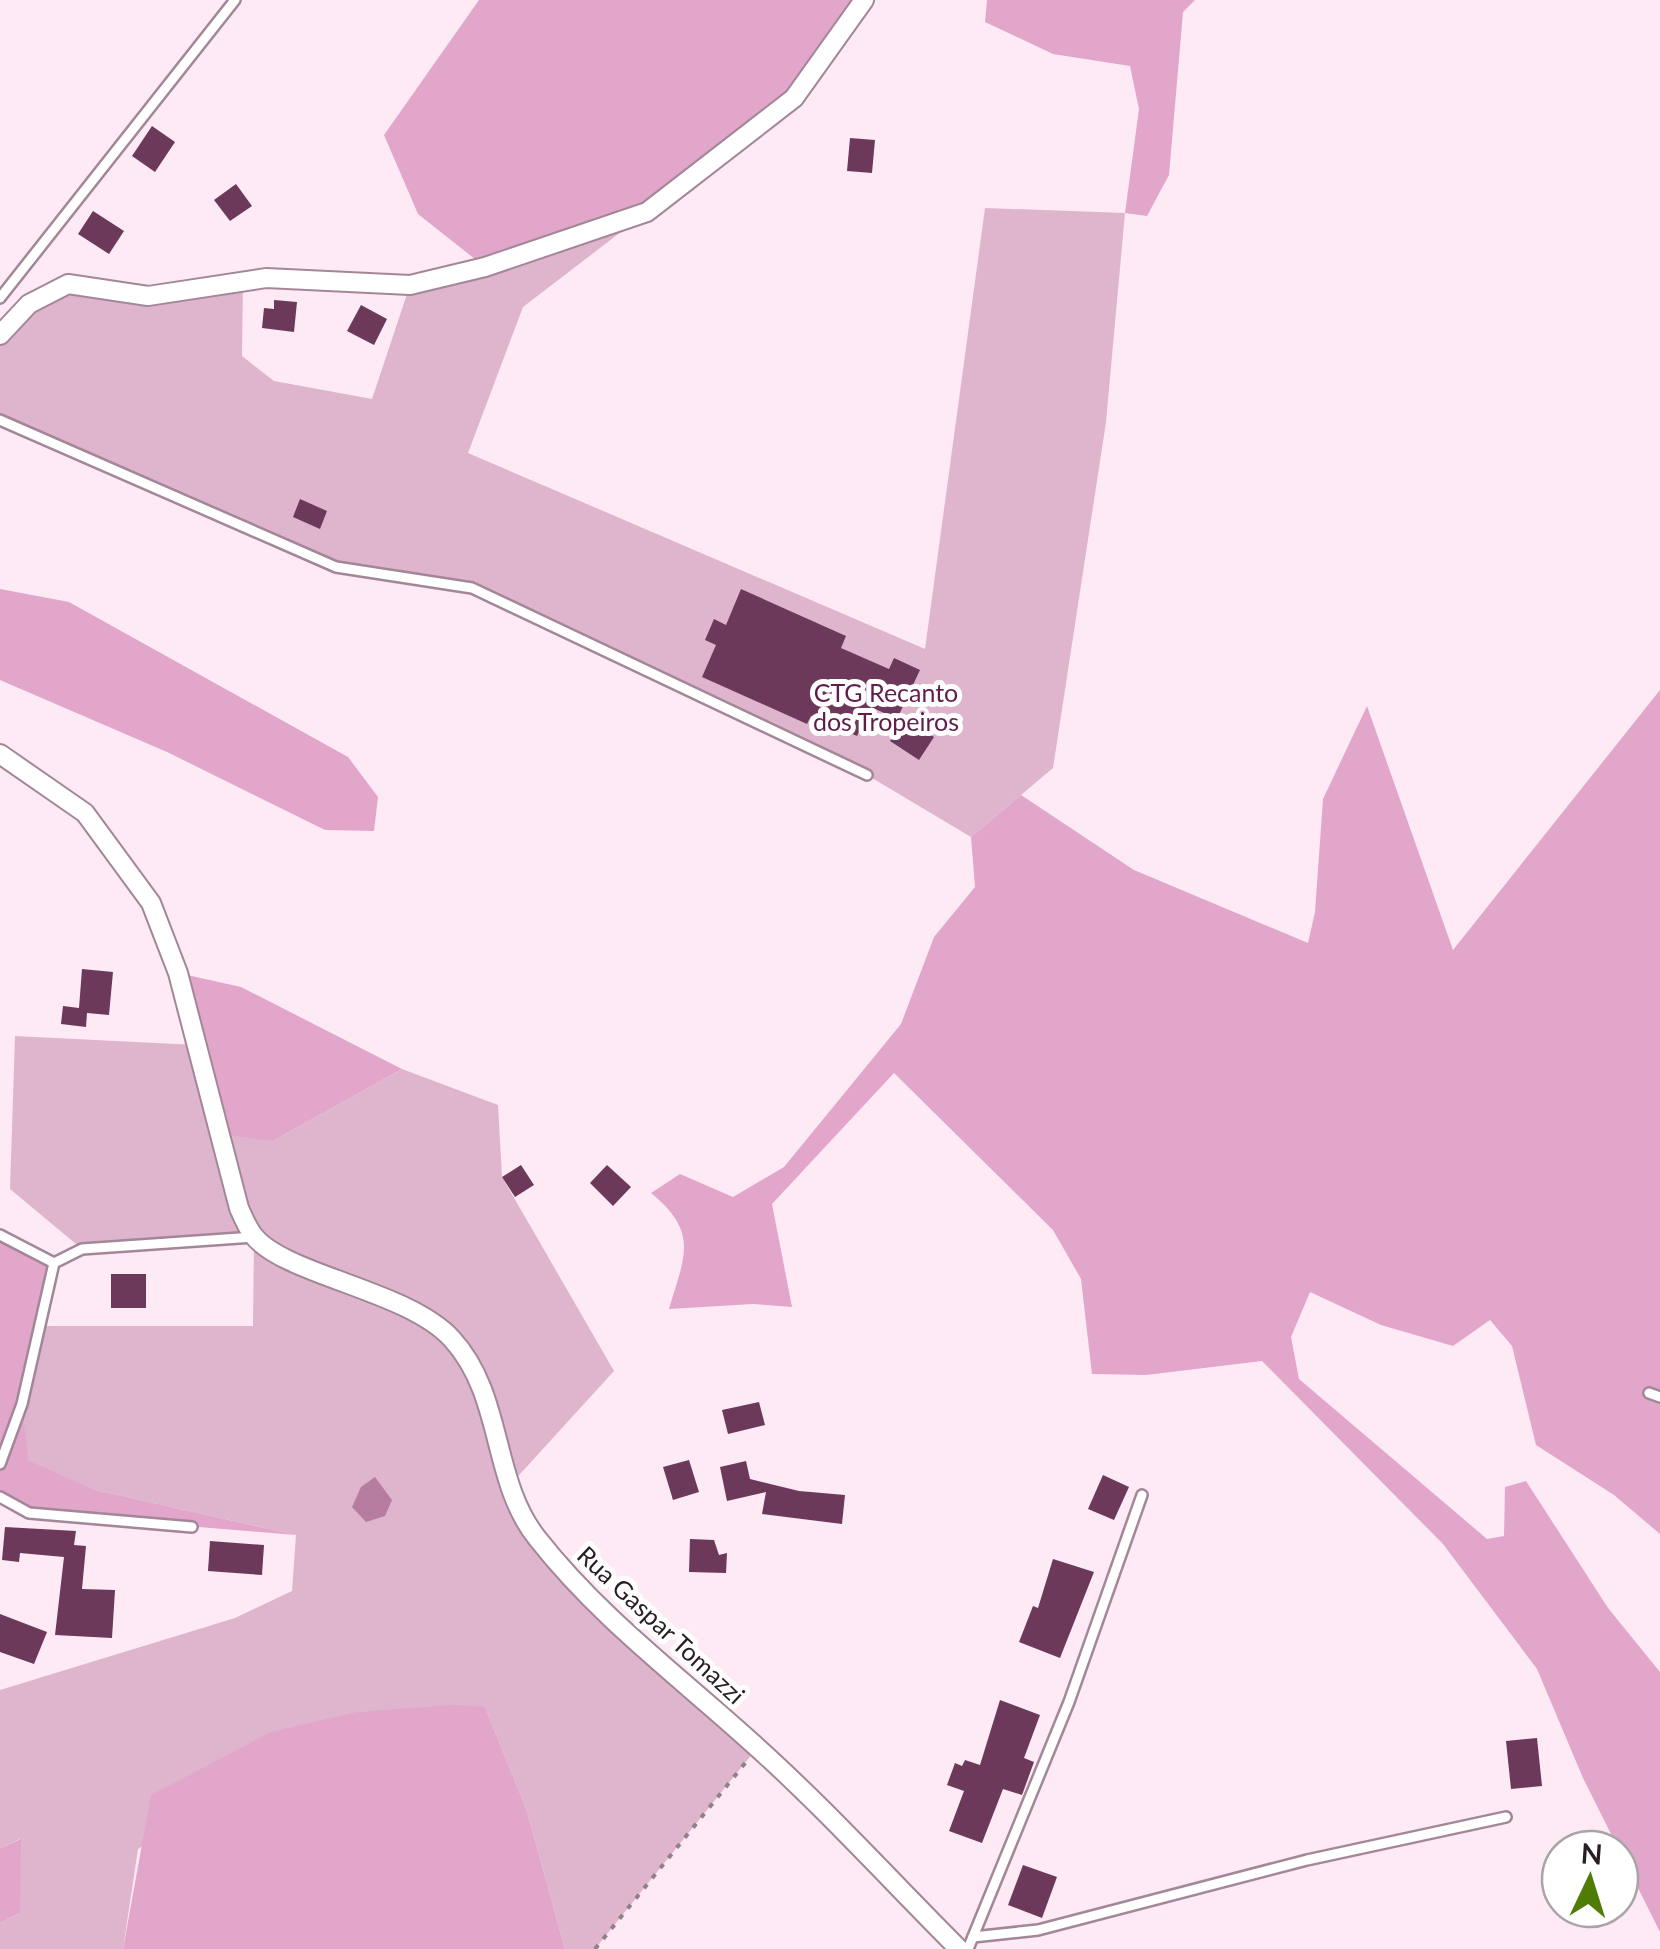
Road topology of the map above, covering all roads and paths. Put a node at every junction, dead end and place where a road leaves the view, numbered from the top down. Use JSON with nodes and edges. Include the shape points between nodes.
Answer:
{"nodes":[{"id":1,"x":235,"y":0,"type":"edge"},
{"id":2,"x":864,"y":0,"type":"edge"},
{"id":3,"x":0,"y":298,"type":"edge"},
{"id":4,"x":0,"y":334,"type":"edge"},
{"id":5,"x":0,"y":420,"type":"edge"},
{"id":6,"x":0,"y":754,"type":"edge"},
{"id":7,"x":867,"y":775,"type":"dead end"},
{"id":8,"x":0,"y":1234,"type":"edge"},
{"id":9,"x":254,"y":1238,"type":"junction"},
{"id":10,"x":54,"y":1262,"type":"junction"},
{"id":11,"x":0,"y":1464,"type":"edge"},
{"id":12,"x":1142,"y":1495,"type":"dead end"},
{"id":13,"x":0,"y":1498,"type":"edge"},
{"id":14,"x":192,"y":1527,"type":"dead end"},
{"id":15,"x":757,"y":1748,"type":"junction"},
{"id":16,"x":1506,"y":1816,"type":"dead end"},
{"id":17,"x":966,"y":1943,"type":"edge"},
{"id":18,"x":595,"y":1949,"type":"edge"},
{"id":19,"x":968,"y":1949,"type":"edge"}],
"edges":[{"from":1,"to":3,"type":"lane"},
{"from":2,"to":4,"type":"street","via":[[794,98],[647,212],[410,285],[266,278],[148,296],[68,284],[29,304]]},
{"from":5,"to":7,"type":"lane","via":[[336,566],[472,588]]},
{"from":6,"to":9,"type":"street","via":[[85,813],[151,903],[178,973],[239,1208]]},
{"from":8,"to":10,"type":"lane"},
{"from":9,"to":10,"type":"lane","via":[[82,1249]]},
{"from":9,"to":15,"type":"street","name":"Rua Gaspar Tomazzi","via":[[408,1308],[450,1337],[476,1372],[521,1518],[604,1612]]},
{"from":10,"to":11,"type":"lane","via":[[22,1404]]},
{"from":12,"to":17,"type":"lane","via":[[1063,1718]]},
{"from":13,"to":14,"type":"lane","via":[[29,1513]]},
{"from":15,"to":17,"type":"street","name":"Rua Gaspar Tomazzi"},
{"from":15,"to":18,"type":"path"},
{"from":16,"to":17,"type":"lane"},
{"from":17,"to":19,"type":"lane"}]}
